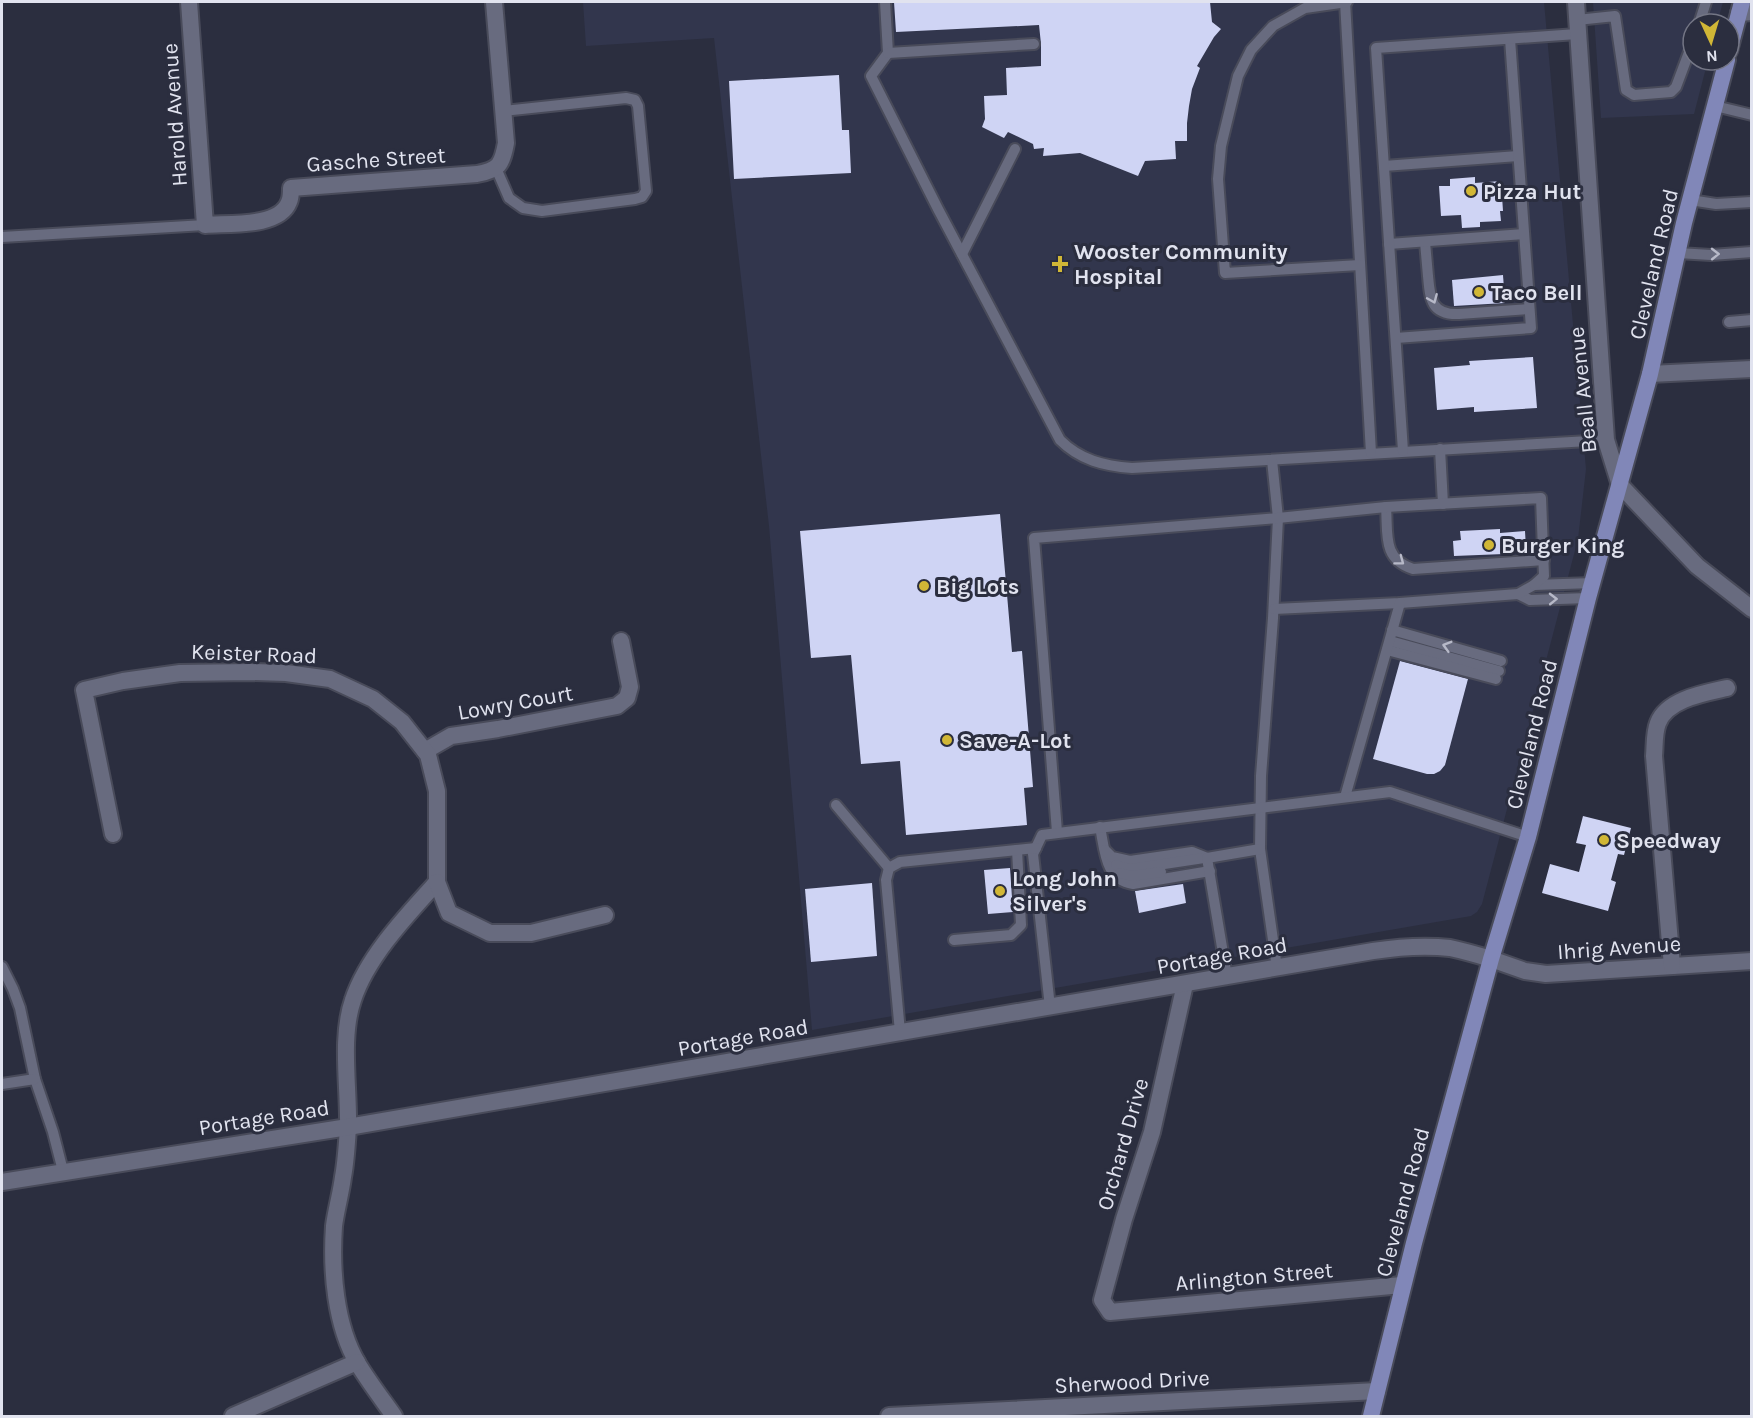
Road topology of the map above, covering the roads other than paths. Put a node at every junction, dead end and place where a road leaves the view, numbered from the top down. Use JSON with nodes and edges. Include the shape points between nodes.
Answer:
{"nodes":[{"id":1,"x":189,"y":2,"type":"edge"},
{"id":2,"x":494,"y":2,"type":"edge"},
{"id":3,"x":885,"y":2,"type":"edge"},
{"id":4,"x":1346,"y":2,"type":"edge"},
{"id":5,"x":1576,"y":2,"type":"edge"},
{"id":6,"x":1577,"y":27,"type":"junction"},
{"id":7,"x":1510,"y":39,"type":"junction"},
{"id":8,"x":1034,"y":44,"type":"dead end"},
{"id":9,"x":888,"y":52,"type":"junction"},
{"id":10,"x":1682,"y":72,"type":"edge"},
{"id":11,"x":1724,"y":72,"type":"edge"},
{"id":12,"x":1715,"y":106,"type":"junction"},
{"id":13,"x":503,"y":111,"type":"junction"},
{"id":14,"x":1752,"y":115,"type":"edge"},
{"id":15,"x":1015,"y":149,"type":"dead end"},
{"id":16,"x":1518,"y":156,"type":"junction"},
{"id":17,"x":1384,"y":166,"type":"junction"},
{"id":18,"x":496,"y":168,"type":"junction"},
{"id":19,"x":1690,"y":200,"type":"junction"},
{"id":20,"x":1752,"y":202,"type":"edge"},
{"id":21,"x":205,"y":225,"type":"junction"},
{"id":22,"x":1524,"y":234,"type":"junction"},
{"id":23,"x":2,"y":237,"type":"edge"},
{"id":24,"x":1425,"y":242,"type":"junction"},
{"id":25,"x":1389,"y":244,"type":"junction"},
{"id":26,"x":1752,"y":252,"type":"edge"},
{"id":27,"x":1678,"y":253,"type":"junction"},
{"id":28,"x":962,"y":254,"type":"junction"},
{"id":29,"x":1360,"y":265,"type":"junction"},
{"id":30,"x":1529,"y":309,"type":"junction"},
{"id":31,"x":1752,"y":320,"type":"edge"},
{"id":32,"x":1729,"y":321,"type":"dead end"},
{"id":33,"x":1396,"y":338,"type":"junction"},
{"id":34,"x":1752,"y":369,"type":"edge"},
{"id":35,"x":1650,"y":374,"type":"junction"},
{"id":36,"x":1606,"y":440,"type":"junction"},
{"id":37,"x":1440,"y":449,"type":"junction"},
{"id":38,"x":1403,"y":451,"type":"junction"},
{"id":39,"x":1371,"y":453,"type":"junction"},
{"id":40,"x":1272,"y":460,"type":"junction"},
{"id":41,"x":1620,"y":485,"type":"junction"},
{"id":42,"x":1443,"y":504,"type":"junction"},
{"id":43,"x":1386,"y":507,"type":"junction"},
{"id":44,"x":1278,"y":518,"type":"junction"},
{"id":45,"x":1544,"y":560,"type":"junction"},
{"id":46,"x":1534,"y":585,"type":"junction"},
{"id":47,"x":1590,"y":591,"type":"junction"},
{"id":48,"x":1518,"y":594,"type":"junction"},
{"id":49,"x":1400,"y":603,"type":"junction"},
{"id":50,"x":1274,"y":609,"type":"junction"},
{"id":51,"x":1752,"y":609,"type":"edge"},
{"id":52,"x":1390,"y":640,"type":"junction"},
{"id":53,"x":621,"y":641,"type":"dead end"},
{"id":54,"x":1727,"y":688,"type":"dead end"},
{"id":55,"x":424,"y":751,"type":"junction"},
{"id":56,"x":1345,"y":797,"type":"junction"},
{"id":57,"x":836,"y":805,"type":"dead end"},
{"id":58,"x":1260,"y":808,"type":"junction"},
{"id":59,"x":1100,"y":827,"type":"junction"},
{"id":60,"x":1057,"y":832,"type":"junction"},
{"id":61,"x":113,"y":834,"type":"dead end"},
{"id":62,"x":1528,"y":837,"type":"junction"},
{"id":63,"x":1036,"y":848,"type":"junction"},
{"id":64,"x":1260,"y":849,"type":"junction"},
{"id":65,"x":1017,"y":850,"type":"junction"},
{"id":66,"x":1106,"y":856,"type":"junction"},
{"id":67,"x":1209,"y":864,"type":"junction"},
{"id":68,"x":889,"y":868,"type":"junction"},
{"id":69,"x":437,"y":882,"type":"junction"},
{"id":70,"x":605,"y":915,"type":"dead end"},
{"id":71,"x":954,"y":940,"type":"dead end"},
{"id":72,"x":1491,"y":959,"type":"junction"},
{"id":73,"x":1752,"y":961,"type":"edge"},
{"id":74,"x":1672,"y":966,"type":"junction"},
{"id":75,"x":2,"y":967,"type":"edge"},
{"id":76,"x":1277,"y":968,"type":"junction"},
{"id":77,"x":1227,"y":977,"type":"junction"},
{"id":78,"x":1185,"y":984,"type":"junction"},
{"id":79,"x":1050,"y":1007,"type":"junction"},
{"id":80,"x":900,"y":1032,"type":"junction"},
{"id":81,"x":35,"y":1079,"type":"junction"},
{"id":82,"x":2,"y":1084,"type":"edge"},
{"id":83,"x":348,"y":1127,"type":"junction"},
{"id":84,"x":63,"y":1171,"type":"junction"},
{"id":85,"x":2,"y":1182,"type":"edge"},
{"id":86,"x":1402,"y":1285,"type":"junction"},
{"id":87,"x":1110,"y":1312,"type":"joint"},
{"id":88,"x":357,"y":1362,"type":"junction"},
{"id":89,"x":1377,"y":1391,"type":"junction"},
{"id":90,"x":233,"y":1416,"type":"edge"},
{"id":91,"x":394,"y":1416,"type":"edge"},
{"id":92,"x":889,"y":1416,"type":"edge"},
{"id":93,"x":1371,"y":1416,"type":"edge"}],
"edges":[{"from":1,"to":21,"type":"street","name":"Harold Avenue"},
{"from":2,"to":13,"type":"street"},
{"from":3,"to":9,"type":"lane"},
{"from":4,"to":29,"type":"lane"},
{"from":4,"to":29,"type":"lane","via":[[1305,8],[1273,26],[1251,50],[1238,76],[1221,146],[1218,179],[1225,273]]},
{"from":5,"to":6,"type":"street","name":"Beall Avenue"},
{"from":6,"to":7,"type":"lane"},
{"from":6,"to":10,"type":"lane","via":[[1615,16],[1626,90],[1634,95],[1671,92]]},
{"from":6,"to":36,"type":"street","name":"Beall Avenue"},
{"from":7,"to":16,"type":"lane"},
{"from":7,"to":17,"type":"lane","via":[[1376,48]]},
{"from":8,"to":9,"type":"lane"},
{"from":9,"to":28,"type":"lane","via":[[871,76]]},
{"from":11,"to":12,"type":"main road","name":"Cleveland Road"},
{"from":12,"to":14,"type":"lane"},
{"from":12,"to":19,"type":"main road","name":"Cleveland Road"},
{"from":13,"to":18,"type":"street","via":[[506,143],[503,159]]},
{"from":13,"to":18,"type":"lane","via":[[635,100],[639,105],[646,191],[635,199],[542,211],[523,208],[509,198]]},
{"from":15,"to":28,"type":"lane"},
{"from":16,"to":17,"type":"lane"},
{"from":16,"to":22,"type":"lane"},
{"from":17,"to":25,"type":"lane"},
{"from":18,"to":21,"type":"street","name":"Gasche Street","via":[[477,174],[291,188],[285,209],[275,216],[251,223]]},
{"from":19,"to":20,"type":"lane","via":[[1716,204]]},
{"from":19,"to":27,"type":"main road","name":"Cleveland Road"},
{"from":21,"to":23,"type":"lane","name":"Gasche Street"},
{"from":22,"to":24,"type":"lane"},
{"from":22,"to":30,"type":"lane"},
{"from":24,"to":25,"type":"lane"},
{"from":24,"to":30,"type":"lane","one_way":true,"via":[[1430,294],[1439,310],[1459,314]]},
{"from":25,"to":33,"type":"lane"},
{"from":27,"to":26,"type":"lane","one_way":true},
{"from":27,"to":35,"type":"main road","name":"Cleveland Road"},
{"from":28,"to":40,"type":"lane","via":[[1060,440],[1077,455],[1132,468]]},
{"from":29,"to":39,"type":"lane"},
{"from":30,"to":33,"type":"lane","via":[[1531,328]]},
{"from":31,"to":32,"type":"lane"},
{"from":33,"to":38,"type":"lane"},
{"from":34,"to":35,"type":"street"},
{"from":35,"to":41,"type":"main road","name":"Cleveland Road"},
{"from":36,"to":37,"type":"lane"},
{"from":36,"to":41,"type":"street","name":"Beall Avenue"},
{"from":37,"to":38,"type":"lane"},
{"from":37,"to":42,"type":"lane"},
{"from":38,"to":39,"type":"lane"},
{"from":39,"to":40,"type":"lane"},
{"from":40,"to":44,"type":"lane"},
{"from":41,"to":47,"type":"main road","name":"Cleveland Road"},
{"from":41,"to":51,"type":"street","via":[[1697,566]]},
{"from":42,"to":43,"type":"lane"},
{"from":42,"to":45,"type":"lane","via":[[1541,498]]},
{"from":43,"to":44,"type":"lane"},
{"from":43,"to":45,"type":"lane","one_way":true,"via":[[1392,555],[1404,566],[1413,569]]},
{"from":44,"to":50,"type":"lane"},
{"from":44,"to":60,"type":"lane","via":[[1034,538]]},
{"from":45,"to":46,"type":"lane","via":[[1544,576]]},
{"from":46,"to":47,"type":"lane"},
{"from":46,"to":48,"type":"lane"},
{"from":48,"to":47,"type":"lane","one_way":true,"via":[[1530,600]]},
{"from":47,"to":62,"type":"main road","name":"Cleveland Road"},
{"from":48,"to":49,"type":"lane"},
{"from":49,"to":50,"type":"lane"},
{"from":49,"to":52,"type":"lane"},
{"from":50,"to":58,"type":"lane"},
{"from":52,"to":52,"type":"lane","one_way":true,"via":[[1499,670]]},
{"from":52,"to":56,"type":"lane"},
{"from":53,"to":55,"type":"street","name":"Lowry Court","via":[[630,687],[627,698],[617,706],[451,736]]},
{"from":54,"to":74,"type":"street","via":[[1677,703],[1658,721],[1656,729],[1654,756]]},
{"from":55,"to":61,"type":"street","name":"Keister Road","via":[[402,722],[373,699],[330,679],[216,671],[180,673],[84,690]]},
{"from":55,"to":69,"type":"street","name":"Keister Road","via":[[437,790]]},
{"from":56,"to":58,"type":"lane"},
{"from":56,"to":62,"type":"lane","via":[[1390,792]]},
{"from":57,"to":68,"type":"lane"},
{"from":58,"to":59,"type":"lane"},
{"from":58,"to":64,"type":"lane"},
{"from":59,"to":60,"type":"lane"},
{"from":59,"to":66,"type":"lane"},
{"from":60,"to":63,"type":"lane","via":[[1042,835]]},
{"from":62,"to":72,"type":"main road","name":"Cleveland Road"},
{"from":63,"to":65,"type":"lane"},
{"from":63,"to":79,"type":"lane","via":[[1033,854]]},
{"from":64,"to":67,"type":"lane"},
{"from":64,"to":76,"type":"lane"},
{"from":65,"to":68,"type":"lane","via":[[900,862]]},
{"from":65,"to":71,"type":"lane","via":[[1021,925],[1011,934]]},
{"from":66,"to":67,"type":"lane","via":[[1130,861],[1192,852]]},
{"from":66,"to":67,"type":"lane","via":[[1115,876],[1134,884]]},
{"from":67,"to":77,"type":"lane"},
{"from":68,"to":80,"type":"lane","via":[[886,880]]},
{"from":69,"to":70,"type":"street","via":[[449,913],[490,933],[531,933]]},
{"from":69,"to":83,"type":"street","via":[[383,946],[353,999],[347,1023]]},
{"from":72,"to":74,"type":"street","name":"Ihrig Avenue","via":[[1545,974]]},
{"from":72,"to":76,"type":"street","name":"Portage Road","via":[[1450,949],[1399,947]]},
{"from":72,"to":86,"type":"main road","name":"Cleveland Road"},
{"from":73,"to":74,"type":"street","name":"Ihrig Avenue"},
{"from":75,"to":81,"type":"lane","via":[[20,1008]]},
{"from":76,"to":77,"type":"street","name":"Portage Road"},
{"from":77,"to":78,"type":"street","name":"Portage Road"},
{"from":78,"to":79,"type":"street","name":"Portage Road"},
{"from":78,"to":87,"type":"street","name":"Orchard Drive","via":[[1152,1132],[1102,1300]]},
{"from":79,"to":80,"type":"street","name":"Portage Road"},
{"from":80,"to":83,"type":"street","name":"Portage Road"},
{"from":81,"to":82,"type":"lane"},
{"from":81,"to":84,"type":"lane"},
{"from":83,"to":84,"type":"street","name":"Portage Road"},
{"from":83,"to":88,"type":"street","via":[[334,1225],[334,1271],[341,1323]]},
{"from":84,"to":85,"type":"street","name":"Portage Road"},
{"from":86,"to":87,"type":"street","name":"Arlington Street"},
{"from":86,"to":89,"type":"main road","name":"Cleveland Road"},
{"from":88,"to":90,"type":"street"},
{"from":88,"to":91,"type":"street"},
{"from":89,"to":92,"type":"street","name":"Sherwood Drive"},
{"from":89,"to":93,"type":"main road","name":"Cleveland Road"}]}
